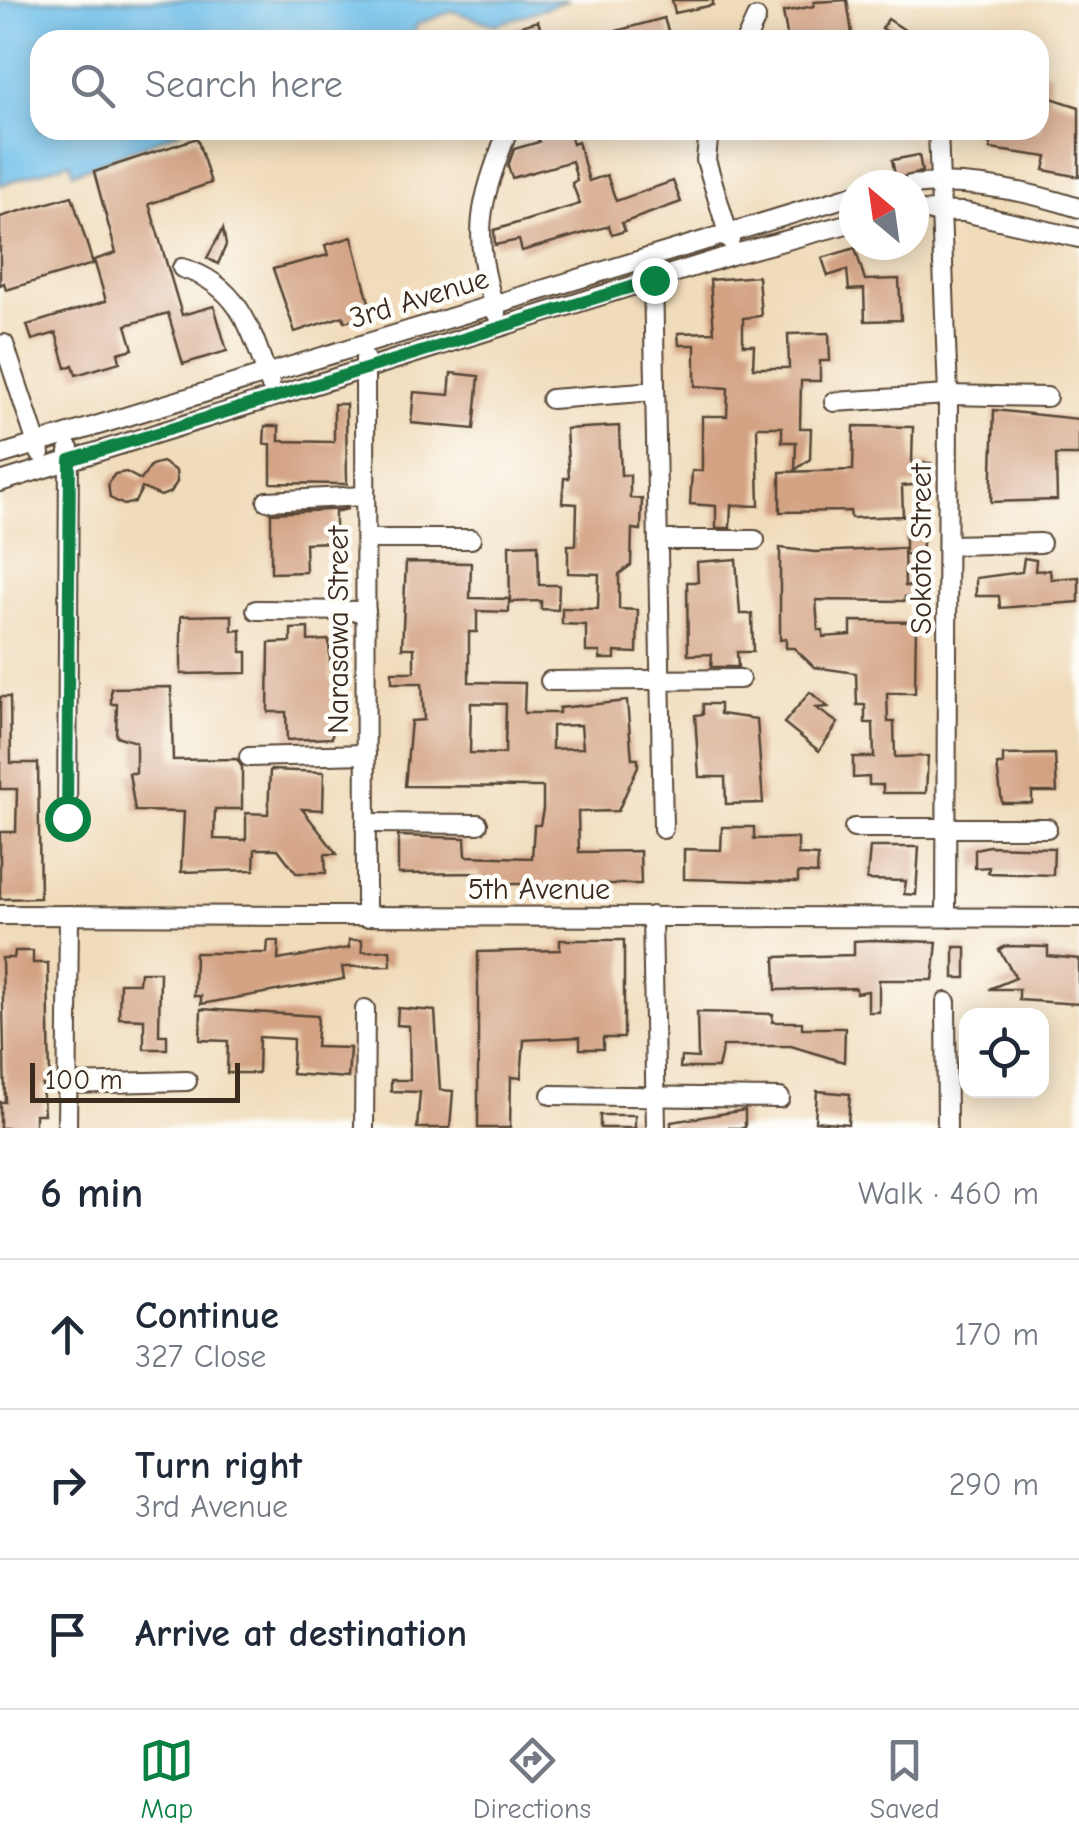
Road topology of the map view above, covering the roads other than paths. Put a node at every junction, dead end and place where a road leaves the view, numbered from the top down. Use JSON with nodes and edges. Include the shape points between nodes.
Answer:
{"nodes":[{"id":1,"x":756,"y":18,"type":"dead end"},
{"id":2,"x":751,"y":30,"type":"edge"},
{"id":3,"x":504,"y":140,"type":"edge"},
{"id":4,"x":708,"y":140,"type":"edge"},
{"id":5,"x":938,"y":140,"type":"edge"},
{"id":6,"x":938,"y":182,"type":"junction"},
{"id":7,"x":929,"y":183,"type":"edge"},
{"id":8,"x":839,"y":198,"type":"edge"},
{"id":9,"x":939,"y":208,"type":"junction"},
{"id":10,"x":1079,"y":208,"type":"edge"},
{"id":11,"x":929,"y":209,"type":"edge"},
{"id":12,"x":839,"y":226,"type":"edge"},
{"id":13,"x":727,"y":231,"type":"junction"},
{"id":14,"x":1079,"y":238,"type":"edge"},
{"id":15,"x":735,"y":254,"type":"junction"},
{"id":16,"x":652,"y":256,"type":"junction"},
{"id":17,"x":182,"y":268,"type":"dead end"},
{"id":18,"x":654,"y":280,"type":"junction"},
{"id":19,"x":493,"y":304,"type":"junction"},
{"id":20,"x":500,"y":328,"type":"junction"},
{"id":21,"x":4,"y":344,"type":"dead end"},
{"id":22,"x":365,"y":344,"type":"junction"},
{"id":23,"x":365,"y":370,"type":"junction"},
{"id":24,"x":266,"y":374,"type":"junction"},
{"id":25,"x":655,"y":392,"type":"junction"},
{"id":26,"x":948,"y":395,"type":"junction"},
{"id":27,"x":1047,"y":397,"type":"dead end"},
{"id":28,"x":274,"y":398,"type":"junction"},
{"id":29,"x":551,"y":399,"type":"dead end"},
{"id":30,"x":834,"y":402,"type":"dead end"},
{"id":31,"x":68,"y":434,"type":"junction"},
{"id":32,"x":37,"y":444,"type":"junction"},
{"id":33,"x":0,"y":455,"type":"edge"},
{"id":34,"x":70,"y":460,"type":"junction"},
{"id":35,"x":45,"y":469,"type":"junction"},
{"id":36,"x":0,"y":482,"type":"edge"},
{"id":37,"x":364,"y":496,"type":"junction"},
{"id":38,"x":266,"y":502,"type":"dead end"},
{"id":39,"x":366,"y":538,"type":"junction"},
{"id":40,"x":471,"y":539,"type":"dead end"},
{"id":41,"x":658,"y":540,"type":"junction"},
{"id":42,"x":754,"y":540,"type":"dead end"},
{"id":43,"x":1041,"y":544,"type":"dead end"},
{"id":44,"x":948,"y":545,"type":"junction"},
{"id":45,"x":256,"y":610,"type":"dead end"},
{"id":46,"x":366,"y":611,"type":"junction"},
{"id":47,"x":740,"y":679,"type":"dead end"},
{"id":48,"x":660,"y":680,"type":"junction"},
{"id":49,"x":550,"y":681,"type":"dead end"},
{"id":50,"x":366,"y":754,"type":"junction"},
{"id":51,"x":248,"y":756,"type":"dead end"},
{"id":52,"x":67,"y":818,"type":"dead end"},
{"id":53,"x":366,"y":823,"type":"junction"},
{"id":54,"x":478,"y":824,"type":"dead end"},
{"id":55,"x":854,"y":828,"type":"dead end"},
{"id":56,"x":948,"y":828,"type":"junction"},
{"id":57,"x":1047,"y":828,"type":"dead end"},
{"id":58,"x":663,"y":830,"type":"dead end"},
{"id":59,"x":70,"y":915,"type":"junction"},
{"id":60,"x":0,"y":916,"type":"edge"},
{"id":61,"x":652,"y":916,"type":"junction"},
{"id":62,"x":366,"y":917,"type":"junction"},
{"id":63,"x":946,"y":917,"type":"junction"},
{"id":64,"x":1079,"y":918,"type":"edge"},
{"id":65,"x":946,"y":1002,"type":"dead end"},
{"id":66,"x":365,"y":1009,"type":"dead end"},
{"id":67,"x":187,"y":1082,"type":"dead end"},
{"id":68,"x":68,"y":1084,"type":"junction"},
{"id":69,"x":551,"y":1095,"type":"dead end"},
{"id":70,"x":655,"y":1096,"type":"junction"},
{"id":71,"x":780,"y":1098,"type":"dead end"},
{"id":72,"x":68,"y":1128,"type":"edge"},
{"id":73,"x":364,"y":1128,"type":"edge"},
{"id":74,"x":656,"y":1128,"type":"edge"},
{"id":75,"x":947,"y":1128,"type":"edge"}],
"edges":[{"from":1,"to":2,"type":"street"},
{"from":3,"to":19,"type":"street","via":[[481,201],[481,249]]},
{"from":4,"to":13,"type":"street","via":[[706,160]]},
{"from":5,"to":6,"type":"street","name":"Sokoto Street"},
{"from":6,"to":7,"type":"street"},
{"from":6,"to":9,"type":"street","name":"Sokoto Street"},
{"from":6,"to":10,"type":"street"},
{"from":8,"to":13,"type":"street","name":"3rd Avenue"},
{"from":9,"to":11,"type":"street"},
{"from":9,"to":14,"type":"street"},
{"from":9,"to":26,"type":"street","name":"Sokoto Street"},
{"from":12,"to":15,"type":"street","name":"3rd Avenue"},
{"from":13,"to":15,"type":"street"},
{"from":13,"to":16,"type":"street","name":"3rd Avenue"},
{"from":15,"to":18,"type":"street","name":"3rd Avenue"},
{"from":16,"to":18,"type":"street"},
{"from":16,"to":19,"type":"street","name":"3rd Avenue"},
{"from":17,"to":24,"type":"street","via":[[233,296]]},
{"from":18,"to":20,"type":"street","name":"3rd Avenue"},
{"from":18,"to":25,"type":"street"},
{"from":19,"to":20,"type":"street"},
{"from":19,"to":22,"type":"street","name":"3rd Avenue"},
{"from":20,"to":23,"type":"street","name":"3rd Avenue"},
{"from":21,"to":32,"type":"street"},
{"from":22,"to":23,"type":"street","name":"Narasawa Street"},
{"from":22,"to":24,"type":"street","name":"3rd Avenue"},
{"from":23,"to":28,"type":"street","name":"3rd Avenue"},
{"from":23,"to":37,"type":"street","name":"Narasawa Street"},
{"from":24,"to":28,"type":"street"},
{"from":24,"to":31,"type":"street","name":"3rd Avenue"},
{"from":25,"to":29,"type":"street"},
{"from":25,"to":41,"type":"street"},
{"from":26,"to":27,"type":"street"},
{"from":26,"to":30,"type":"street"},
{"from":26,"to":44,"type":"street","name":"Sokoto Street"},
{"from":28,"to":34,"type":"street","name":"3rd Avenue"},
{"from":31,"to":32,"type":"street","name":"3rd Avenue"},
{"from":31,"to":34,"type":"street"},
{"from":32,"to":33,"type":"street","name":"3rd Avenue"},
{"from":32,"to":35,"type":"street"},
{"from":34,"to":35,"type":"street","name":"3rd Avenue"},
{"from":34,"to":52,"type":"street"},
{"from":35,"to":36,"type":"street","name":"3rd Avenue"},
{"from":37,"to":38,"type":"street"},
{"from":37,"to":39,"type":"street","name":"Narasawa Street"},
{"from":39,"to":40,"type":"street"},
{"from":39,"to":46,"type":"street","name":"Narasawa Street"},
{"from":41,"to":42,"type":"street"},
{"from":41,"to":48,"type":"street"},
{"from":43,"to":44,"type":"street"},
{"from":44,"to":56,"type":"street","name":"Sokoto Street"},
{"from":45,"to":46,"type":"street"},
{"from":46,"to":50,"type":"street","name":"Narasawa Street"},
{"from":47,"to":48,"type":"street"},
{"from":48,"to":49,"type":"street"},
{"from":48,"to":58,"type":"street"},
{"from":50,"to":51,"type":"street"},
{"from":50,"to":53,"type":"street","name":"Narasawa Street"},
{"from":53,"to":54,"type":"street"},
{"from":53,"to":62,"type":"street","name":"Narasawa Street"},
{"from":55,"to":56,"type":"street"},
{"from":56,"to":57,"type":"street"},
{"from":56,"to":63,"type":"street","name":"Sokoto Street"},
{"from":59,"to":60,"type":"street","name":"5th Avenue"},
{"from":59,"to":62,"type":"street","name":"5th Avenue"},
{"from":59,"to":68,"type":"street"},
{"from":61,"to":62,"type":"street","name":"5th Avenue"},
{"from":61,"to":63,"type":"street","name":"5th Avenue"},
{"from":61,"to":70,"type":"street"},
{"from":63,"to":64,"type":"street","name":"5th Avenue"},
{"from":65,"to":75,"type":"street"},
{"from":66,"to":73,"type":"street"},
{"from":67,"to":68,"type":"street"},
{"from":68,"to":72,"type":"street"},
{"from":69,"to":70,"type":"street"},
{"from":70,"to":71,"type":"street"},
{"from":70,"to":74,"type":"street"}]}
